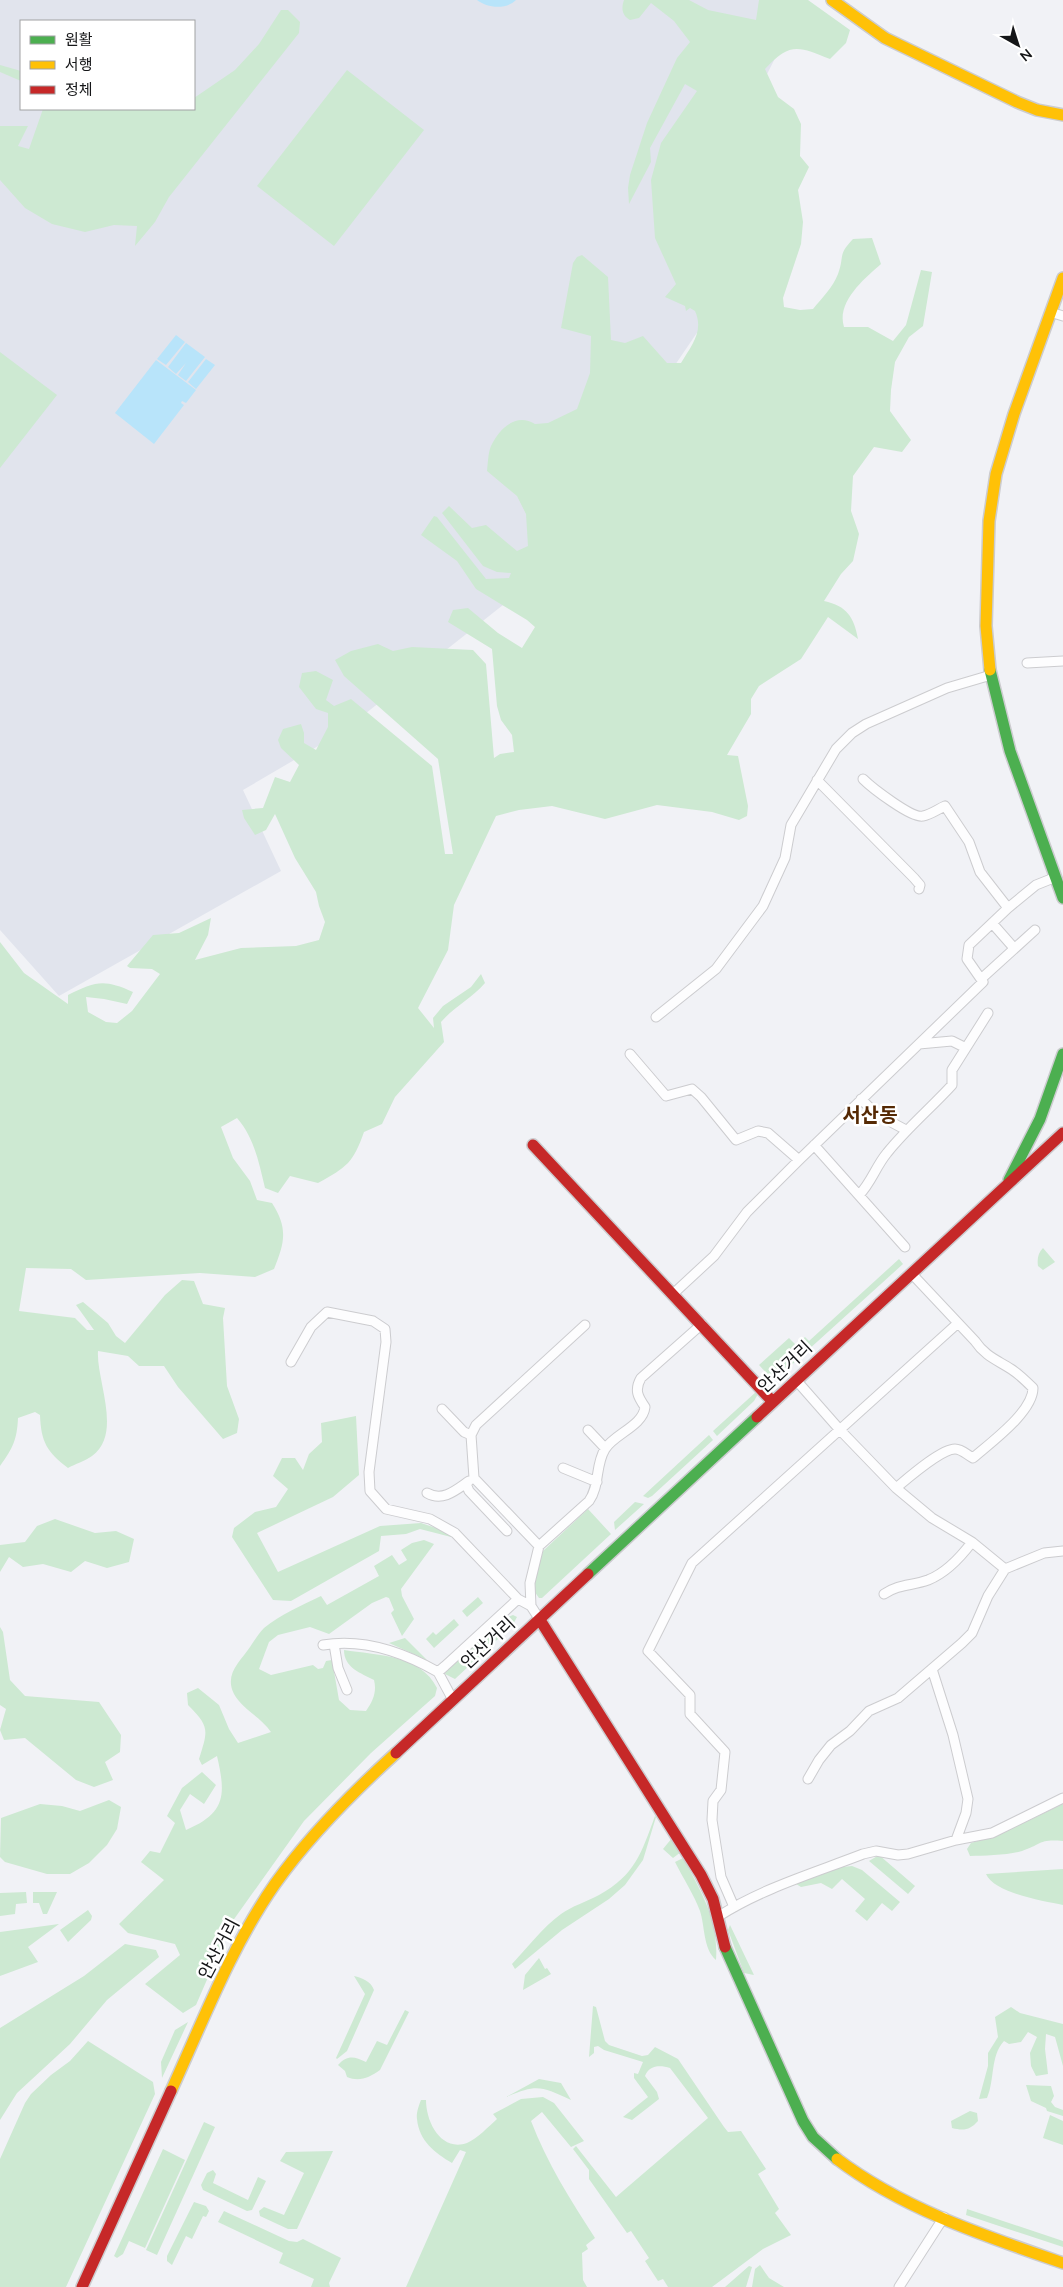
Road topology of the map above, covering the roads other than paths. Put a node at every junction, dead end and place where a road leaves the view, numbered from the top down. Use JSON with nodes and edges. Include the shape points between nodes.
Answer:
{"nodes":[{"id":1,"x":832,"y":0,"type":"edge"},
{"id":2,"x":1063,"y":115,"type":"edge"},
{"id":3,"x":1063,"y":278,"type":"edge"},
{"id":4,"x":1050,"y":312,"type":"junction"},
{"id":5,"x":1063,"y":316,"type":"edge"},
{"id":6,"x":1063,"y":661,"type":"edge"},
{"id":7,"x":1027,"y":662,"type":"dead end"},
{"id":8,"x":991,"y":675,"type":"junction"},
{"id":9,"x":863,"y":779,"type":"dead end"},
{"id":10,"x":817,"y":780,"type":"junction"},
{"id":11,"x":1056,"y":878,"type":"junction"},
{"id":12,"x":919,"y":889,"type":"dead end"},
{"id":13,"x":1063,"y":898,"type":"edge"},
{"id":14,"x":1008,"y":908,"type":"junction"},
{"id":15,"x":992,"y":923,"type":"junction"},
{"id":16,"x":1035,"y":930,"type":"dead end"},
{"id":17,"x":1014,"y":948,"type":"junction"},
{"id":18,"x":981,"y":979,"type":"junction"},
{"id":19,"x":988,"y":1013,"type":"dead end"},
{"id":20,"x":656,"y":1017,"type":"dead end"},
{"id":21,"x":919,"y":1044,"type":"junction"},
{"id":22,"x":966,"y":1048,"type":"junction"},
{"id":23,"x":630,"y":1054,"type":"dead end"},
{"id":24,"x":1063,"y":1054,"type":"edge"},
{"id":25,"x":861,"y":1099,"type":"junction"},
{"id":26,"x":906,"y":1130,"type":"junction"},
{"id":27,"x":1063,"y":1133,"type":"edge"},
{"id":28,"x":533,"y":1145,"type":"dead end"},
{"id":29,"x":814,"y":1145,"type":"junction"},
{"id":30,"x":799,"y":1160,"type":"junction"},
{"id":31,"x":1001,"y":1192,"type":"junction"},
{"id":32,"x":859,"y":1196,"type":"junction"},
{"id":33,"x":905,"y":1247,"type":"dead end"},
{"id":34,"x":912,"y":1274,"type":"junction"},
{"id":35,"x":673,"y":1294,"type":"junction"},
{"id":36,"x":958,"y":1323,"type":"junction"},
{"id":37,"x":702,"y":1324,"type":"junction"},
{"id":38,"x":585,"y":1325,"type":"dead end"},
{"id":39,"x":291,"y":1362,"type":"dead end"},
{"id":40,"x":796,"y":1380,"type":"junction"},
{"id":41,"x":773,"y":1402,"type":"junction"},
{"id":42,"x":442,"y":1409,"type":"dead end"},
{"id":43,"x":588,"y":1430,"type":"dead end"},
{"id":44,"x":840,"y":1430,"type":"junction"},
{"id":45,"x":471,"y":1435,"type":"junction"},
{"id":46,"x":605,"y":1448,"type":"junction"},
{"id":47,"x":563,"y":1468,"type":"dead end"},
{"id":48,"x":470,"y":1481,"type":"junction"},
{"id":49,"x":597,"y":1482,"type":"junction"},
{"id":50,"x":896,"y":1488,"type":"junction"},
{"id":51,"x":427,"y":1493,"type":"dead end"},
{"id":52,"x":506,"y":1531,"type":"dead end"},
{"id":53,"x":972,"y":1542,"type":"junction"},
{"id":54,"x":539,"y":1546,"type":"junction"},
{"id":55,"x":1063,"y":1551,"type":"edge"},
{"id":56,"x":1006,"y":1569,"type":"junction"},
{"id":57,"x":884,"y":1594,"type":"dead end"},
{"id":58,"x":518,"y":1599,"type":"junction"},
{"id":59,"x":531,"y":1606,"type":"junction"},
{"id":60,"x":540,"y":1620,"type":"junction"},
{"id":61,"x":334,"y":1644,"type":"junction"},
{"id":62,"x":323,"y":1646,"type":"dead end"},
{"id":63,"x":932,"y":1669,"type":"junction"},
{"id":64,"x":438,"y":1672,"type":"junction"},
{"id":65,"x":347,"y":1690,"type":"dead end"},
{"id":66,"x":453,"y":1700,"type":"junction"},
{"id":67,"x":808,"y":1778,"type":"dead end"},
{"id":68,"x":1063,"y":1798,"type":"edge"},
{"id":69,"x":956,"y":1840,"type":"junction"},
{"id":70,"x":734,"y":1907,"type":"junction"},
{"id":71,"x":719,"y":1916,"type":"junction"},
{"id":72,"x":944,"y":2217,"type":"junction"},
{"id":73,"x":1063,"y":2263,"type":"edge"},
{"id":74,"x":82,"y":2287,"type":"edge"},
{"id":75,"x":899,"y":2287,"type":"edge"}],
"edges":[{"from":1,"to":2,"type":"main road","via":[[884,38],[1016,102]]},
{"from":3,"to":4,"type":"main road"},
{"from":4,"to":5,"type":"street"},
{"from":4,"to":8,"type":"main road","via":[[996,474],[990,521],[986,626]]},
{"from":6,"to":7,"type":"street"},
{"from":8,"to":10,"type":"street","via":[[947,688],[866,724],[836,749]]},
{"from":8,"to":11,"type":"main road","via":[[1010,751]]},
{"from":9,"to":14,"type":"street","via":[[918,816],[945,806],[969,842],[980,872]]},
{"from":10,"to":12,"type":"street","via":[[914,878],[920,885]]},
{"from":10,"to":20,"type":"street","via":[[791,825],[785,858],[763,906],[716,969]]},
{"from":11,"to":13,"type":"main road"},
{"from":11,"to":14,"type":"street","via":[[1036,885]]},
{"from":14,"to":15,"type":"street"},
{"from":15,"to":17,"type":"street"},
{"from":15,"to":18,"type":"street","via":[[969,944],[966,959]]},
{"from":16,"to":17,"type":"street"},
{"from":17,"to":18,"type":"street"},
{"from":18,"to":21,"type":"street","via":[[983,982]]},
{"from":19,"to":22,"type":"street"},
{"from":21,"to":22,"type":"street","via":[[952,1041]]},
{"from":21,"to":25,"type":"street"},
{"from":22,"to":26,"type":"street","via":[[952,1070],[952,1085]]},
{"from":23,"to":30,"type":"street","via":[[666,1096],[692,1089],[736,1140],[758,1131],[768,1133]]},
{"from":24,"to":31,"type":"main road","via":[[1044,1110],[1022,1158]]},
{"from":25,"to":26,"type":"street","via":[[876,1114]]},
{"from":25,"to":29,"type":"street"},
{"from":26,"to":32,"type":"street","via":[[884,1156]]},
{"from":27,"to":31,"type":"main road","name":"안산거리"},
{"from":28,"to":35,"type":"main road"},
{"from":29,"to":30,"type":"street"},
{"from":29,"to":32,"type":"street"},
{"from":30,"to":35,"type":"street","via":[[747,1212],[714,1256]]},
{"from":31,"to":34,"type":"main road","name":"안산거리"},
{"from":32,"to":33,"type":"street"},
{"from":34,"to":36,"type":"street"},
{"from":34,"to":40,"type":"main road","name":"안산거리"},
{"from":35,"to":37,"type":"main road"},
{"from":36,"to":44,"type":"street"},
{"from":36,"to":50,"type":"street","via":[[982,1351],[1010,1368],[1033,1388],[1033,1394],[1005,1430],[973,1458],[953,1449]]},
{"from":37,"to":41,"type":"main road"},
{"from":37,"to":46,"type":"street","via":[[645,1372],[637,1396],[645,1412]]},
{"from":38,"to":45,"type":"street","via":[[476,1425]]},
{"from":39,"to":58,"type":"street","via":[[311,1327],[327,1312],[373,1321],[385,1329],[369,1472],[370,1491],[386,1509],[430,1519],[455,1533]]},
{"from":40,"to":41,"type":"main road","name":"안산거리"},
{"from":40,"to":44,"type":"street"},
{"from":41,"to":60,"type":"main road","name":"안산거리"},
{"from":42,"to":45,"type":"street"},
{"from":43,"to":46,"type":"street"},
{"from":44,"to":50,"type":"street"},
{"from":44,"to":70,"type":"street","via":[[692,1562],[648,1652],[690,1695],[690,1714],[725,1752],[722,1790],[713,1801],[712,1820],[721,1877]]},
{"from":45,"to":48,"type":"street"},
{"from":46,"to":49,"type":"street"},
{"from":47,"to":49,"type":"street"},
{"from":48,"to":51,"type":"street","via":[[447,1496],[434,1498]]},
{"from":48,"to":52,"type":"street","via":[[469,1491]]},
{"from":48,"to":54,"type":"street"},
{"from":49,"to":54,"type":"street","via":[[589,1501]]},
{"from":50,"to":53,"type":"street","via":[[932,1518]]},
{"from":53,"to":56,"type":"street"},
{"from":53,"to":57,"type":"street","via":[[958,1560],[937,1575],[894,1587]]},
{"from":54,"to":59,"type":"street","via":[[530,1583]]},
{"from":55,"to":56,"type":"street","via":[[1044,1553]]},
{"from":56,"to":63,"type":"street","via":[[988,1596],[972,1633]]},
{"from":58,"to":59,"type":"street"},
{"from":58,"to":64,"type":"street"},
{"from":59,"to":60,"type":"street"},
{"from":60,"to":66,"type":"main road","name":"안산거리"},
{"from":60,"to":71,"type":"main road","via":[[688,1853],[714,1899]]},
{"from":61,"to":62,"type":"street"},
{"from":61,"to":64,"type":"street","via":[[364,1644],[398,1653]]},
{"from":61,"to":65,"type":"street","via":[[338,1668]]},
{"from":63,"to":67,"type":"street","via":[[898,1698],[869,1711],[831,1745]]},
{"from":63,"to":69,"type":"street","via":[[953,1735],[968,1800]]},
{"from":64,"to":66,"type":"street"},
{"from":66,"to":74,"type":"main road","name":"안산거리","via":[[350,1796],[275,1884],[236,1949]]},
{"from":68,"to":69,"type":"street","via":[[992,1833]]},
{"from":69,"to":70,"type":"street","via":[[903,1854],[876,1851],[863,1854],[780,1885]]},
{"from":70,"to":71,"type":"street"},
{"from":71,"to":72,"type":"main road","via":[[725,1949],[798,2112],[813,2137],[864,2180]]},
{"from":72,"to":73,"type":"main road","via":[[972,2232]]},
{"from":72,"to":75,"type":"street"}]}
